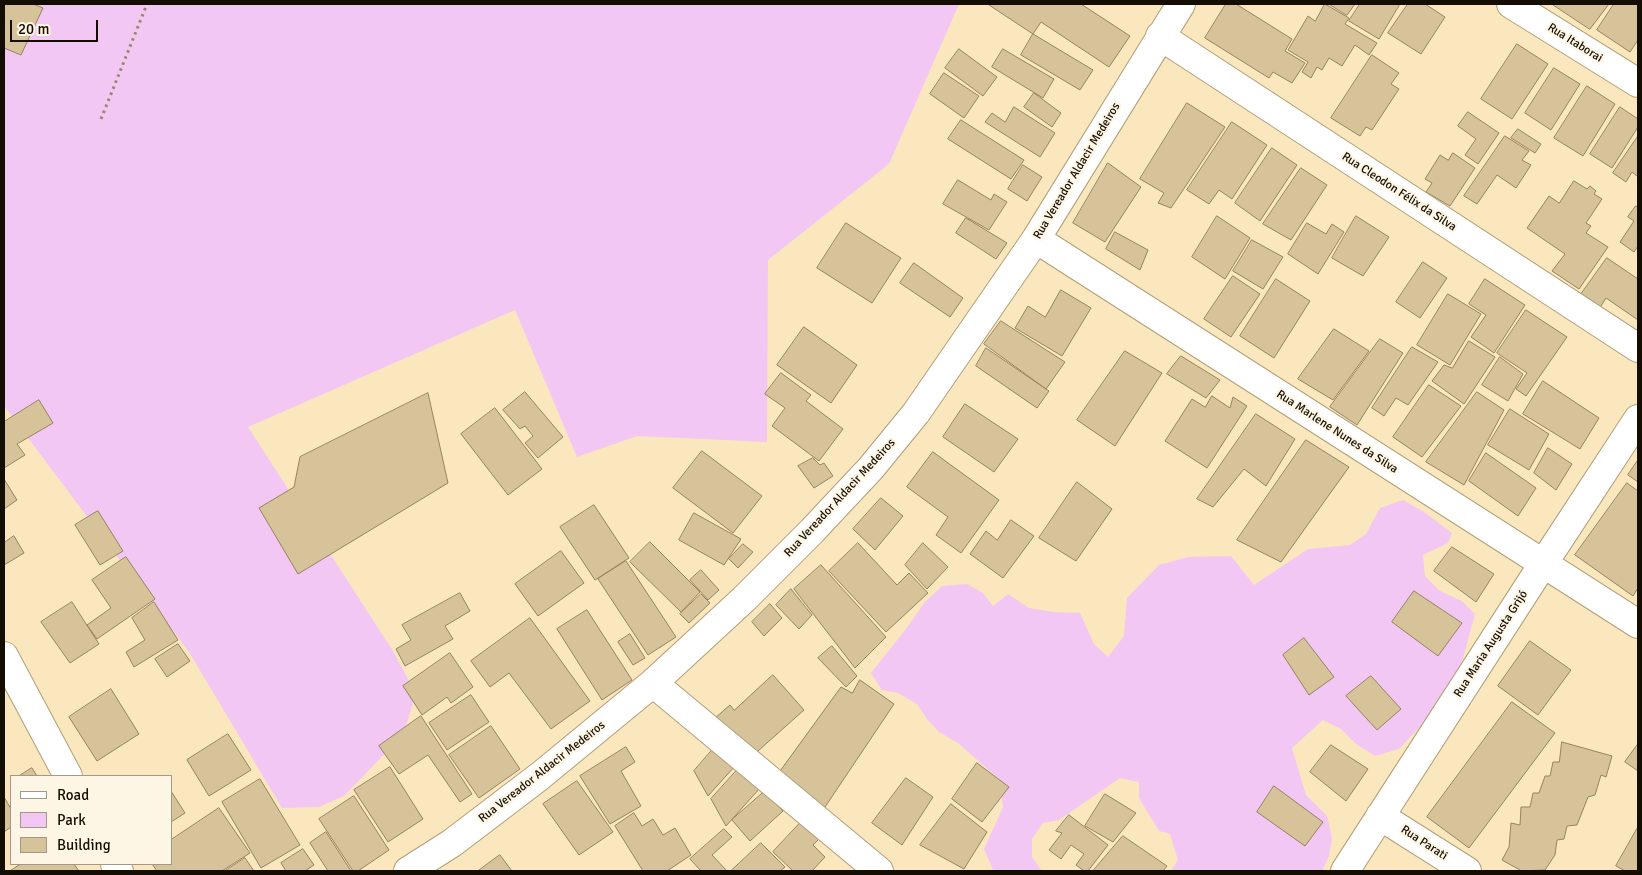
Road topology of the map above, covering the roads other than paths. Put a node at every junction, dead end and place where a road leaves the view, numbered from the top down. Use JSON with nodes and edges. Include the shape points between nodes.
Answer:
{"nodes":[{"id":1,"x":1181,"y":4,"type":"edge"},
{"id":2,"x":1511,"y":4,"type":"edge"},
{"id":3,"x":1160,"y":36,"type":"junction"},
{"id":4,"x":1638,"y":83,"type":"edge"},
{"id":5,"x":1036,"y":239,"type":"junction"},
{"id":6,"x":1638,"y":348,"type":"edge"},
{"id":7,"x":1638,"y":419,"type":"edge"},
{"id":8,"x":1543,"y":564,"type":"junction"},
{"id":9,"x":1638,"y":624,"type":"edge"},
{"id":10,"x":4,"y":656,"type":"edge"},
{"id":11,"x":653,"y":683,"type":"junction"},
{"id":12,"x":67,"y":775,"type":"edge"},
{"id":13,"x":1380,"y":816,"type":"junction"},
{"id":14,"x":408,"y":871,"type":"edge"},
{"id":15,"x":879,"y":871,"type":"edge"},
{"id":16,"x":1345,"y":871,"type":"edge"},
{"id":17,"x":1467,"y":871,"type":"edge"}],
"edges":[{"from":1,"to":3,"type":"street","name":"Rua Vereador Aldacir Medeiros"},
{"from":2,"to":4,"type":"street","name":"Rua Itaborai"},
{"from":3,"to":5,"type":"street","name":"Rua Vereador Aldacir Medeiros"},
{"from":3,"to":6,"type":"street","name":"Rua Cleodon Félix da Silva"},
{"from":5,"to":8,"type":"street","name":"Rua Marlene Nunes da Silva"},
{"from":5,"to":11,"type":"street","name":"Rua Vereador Aldacir Medeiros","via":[[916,413],[872,468],[744,599]]},
{"from":7,"to":8,"type":"street","name":"Rua Maria Augusta Grijó"},
{"from":8,"to":9,"type":"street","name":"Rua Marlene Nunes da Silva"},
{"from":8,"to":13,"type":"street","name":"Rua Maria Augusta Grijó"},
{"from":10,"to":12,"type":"street"},
{"from":11,"to":14,"type":"street","name":"Rua Vereador Aldacir Medeiros","via":[[540,776],[452,843]]},
{"from":11,"to":15,"type":"street"},
{"from":13,"to":16,"type":"street","name":"Rua Maria Augusta Grijó"},
{"from":13,"to":17,"type":"street","name":"Rua Parati"}]}
